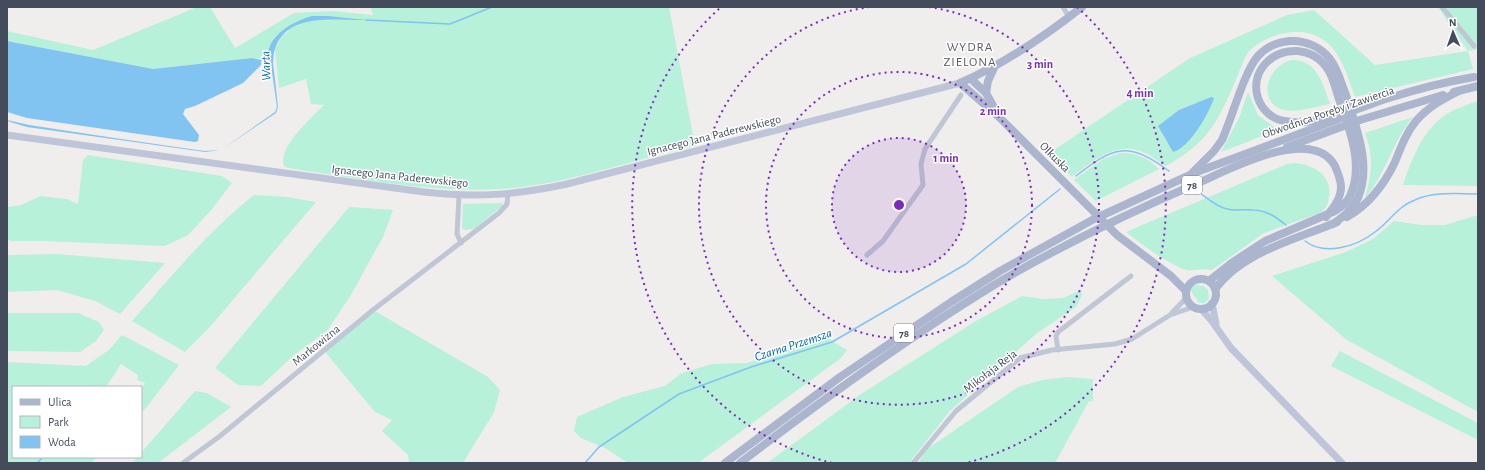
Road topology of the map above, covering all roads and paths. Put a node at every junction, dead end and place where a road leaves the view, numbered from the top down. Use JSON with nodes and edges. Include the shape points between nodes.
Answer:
{"nodes":[{"id":1,"x":1063,"y":7,"type":"edge"},
{"id":2,"x":1082,"y":7,"type":"edge"},
{"id":3,"x":1442,"y":7,"type":"edge"},
{"id":4,"x":1069,"y":17,"type":"junction"},
{"id":5,"x":1474,"y":46,"type":"dead end"},
{"id":6,"x":994,"y":68,"type":"junction"},
{"id":7,"x":1475,"y":77,"type":"dead end"},
{"id":8,"x":972,"y":79,"type":"junction"},
{"id":9,"x":960,"y":84,"type":"junction"},
{"id":10,"x":1478,"y":86,"type":"edge"},
{"id":11,"x":1459,"y":91,"type":"junction"},
{"id":12,"x":986,"y":93,"type":"junction"},
{"id":13,"x":961,"y":95,"type":"dead end"},
{"id":14,"x":1358,"y":114,"type":"junction"},
{"id":15,"x":1000,"y":118,"type":"junction"},
{"id":16,"x":1340,"y":120,"type":"junction"},
{"id":17,"x":7,"y":135,"type":"edge"},
{"id":18,"x":1271,"y":153,"type":"junction"},
{"id":19,"x":1190,"y":175,"type":"junction"},
{"id":20,"x":508,"y":194,"type":"junction"},
{"id":21,"x":459,"y":196,"type":"junction"},
{"id":22,"x":1094,"y":216,"type":"junction"},
{"id":23,"x":1326,"y":217,"type":"junction"},
{"id":24,"x":1112,"y":224,"type":"junction"},
{"id":25,"x":1333,"y":224,"type":"junction"},
{"id":26,"x":462,"y":243,"type":"junction"},
{"id":27,"x":868,"y":255,"type":"dead end"},
{"id":28,"x":1163,"y":270,"type":"junction"},
{"id":29,"x":1131,"y":276,"type":"dead end"},
{"id":30,"x":1192,"y":281,"type":"junction"},
{"id":31,"x":1209,"y":281,"type":"junction"},
{"id":32,"x":1215,"y":289,"type":"junction"},
{"id":33,"x":1186,"y":294,"type":"junction"},
{"id":34,"x":1212,"y":303,"type":"junction"},
{"id":35,"x":1197,"y":308,"type":"junction"},
{"id":36,"x":1170,"y":315,"type":"junction"},
{"id":37,"x":1218,"y":330,"type":"junction"},
{"id":38,"x":1058,"y":350,"type":"junction"},
{"id":39,"x":183,"y":463,"type":"edge"},
{"id":40,"x":725,"y":463,"type":"edge"},
{"id":41,"x":740,"y":463,"type":"edge"},
{"id":42,"x":913,"y":463,"type":"edge"},
{"id":43,"x":1342,"y":463,"type":"edge"}],
"edges":[{"from":1,"to":4,"type":"street"},
{"from":2,"to":4,"type":"main road","name":"Ignacego Jana Paderewskiego"},
{"from":3,"to":5,"type":"street"},
{"from":4,"to":6,"type":"main road","name":"Ignacego Jana Paderewskiego"},
{"from":6,"to":8,"type":"main road","name":"Ignacego Jana Paderewskiego"},
{"from":6,"to":12,"type":"main road"},
{"from":7,"to":14,"type":"main road","via":[[1427,86]]},
{"from":8,"to":9,"type":"main road","name":"Ignacego Jana Paderewskiego"},
{"from":8,"to":12,"type":"main road","name":"Olkuska"},
{"from":9,"to":15,"type":"main road","name":"Olkuska"},
{"from":9,"to":20,"type":"main road","name":"Ignacego Jana Paderewskiego","via":[[607,175],[561,186]]},
{"from":10,"to":11,"type":"main road","name":"Obwodnica Poręby i Zawiercia","number":"78"},
{"from":11,"to":14,"type":"main road","name":"Obwodnica Poręby i Zawiercia","number":"78"},
{"from":11,"to":25,"type":"main road","via":[[1441,100],[1416,121],[1372,198]]},
{"from":12,"to":15,"type":"main road","name":"Olkuska"},
{"from":13,"to":27,"type":"street","via":[[925,150],[920,175],[923,185],[883,241]]},
{"from":14,"to":16,"type":"main road"},
{"from":14,"to":16,"type":"main road","name":"Obwodnica Poręby i Zawiercia","number":"78"},
{"from":15,"to":22,"type":"main road","name":"Olkuska"},
{"from":16,"to":18,"type":"main road","name":"Obwodnica Poręby i Zawiercia","number":"78"},
{"from":16,"to":19,"type":"main road","name":"Obwodnica Poręby i Zawiercia","number":"78"},
{"from":16,"to":23,"type":"main road","via":[[1297,122],[1271,117],[1259,101],[1256,92],[1258,73],[1266,62],[1278,54],[1298,51],[1318,58],[1331,74],[1351,134],[1355,169],[1350,196]]},
{"from":17,"to":21,"type":"main road","name":"Ignacego Jana Paderewskiego"},
{"from":18,"to":23,"type":"main road","via":[[1309,149],[1324,155],[1332,162],[1338,172],[1341,188],[1336,204]]},
{"from":18,"to":24,"type":"main road","number":"78","via":[[1233,167]]},
{"from":19,"to":22,"type":"main road","number":"78","via":[[1107,213]]},
{"from":19,"to":25,"type":"main road","via":[[1222,140],[1250,69],[1258,56],[1270,47],[1284,42],[1306,43],[1326,54],[1335,65],[1356,128],[1362,157],[1362,180],[1357,200],[1346,214]]},
{"from":20,"to":21,"type":"main road","name":"Ignacego Jana Paderewskiego"},
{"from":20,"to":26,"type":"street","name":"Markowizna","via":[[505,207]]},
{"from":21,"to":26,"type":"street","via":[[457,234]]},
{"from":22,"to":24,"type":"main road","name":"Olkuska"},
{"from":22,"to":40,"type":"main road","number":"78","via":[[950,302],[840,377]]},
{"from":23,"to":31,"type":"main road","via":[[1265,241]]},
{"from":24,"to":28,"type":"main road","name":"Olkuska","via":[[1139,253]]},
{"from":24,"to":41,"type":"main road","number":"78","via":[[1101,227],[994,285],[944,317],[826,398]]},
{"from":25,"to":32,"type":"main road","via":[[1255,256],[1239,266]]},
{"from":26,"to":39,"type":"street","name":"Markowizna","via":[[373,310],[220,436]]},
{"from":28,"to":30,"type":"main road"},
{"from":28,"to":33,"type":"main road"},
{"from":29,"to":38,"type":"street","via":[[1058,332]]},
{"from":30,"to":31,"type":"main road"},
{"from":30,"to":33,"type":"main road"},
{"from":31,"to":32,"type":"main road"},
{"from":32,"to":34,"type":"main road","via":[[1216,298]]},
{"from":33,"to":35,"type":"main road"},
{"from":33,"to":36,"type":"street","name":"Mikołaja Reja"},
{"from":34,"to":35,"type":"main road","via":[[1206,308]]},
{"from":34,"to":37,"type":"main road"},
{"from":35,"to":36,"type":"street","name":"Mikołaja Reja"},
{"from":35,"to":37,"type":"main road"},
{"from":36,"to":38,"type":"street","name":"Mikołaja Reja","via":[[1145,332],[1124,342]]},
{"from":37,"to":43,"type":"main road","via":[[1231,348]]},
{"from":38,"to":42,"type":"street","name":"Mikołaja Reja","via":[[1031,354],[1013,364],[956,411]]}]}
